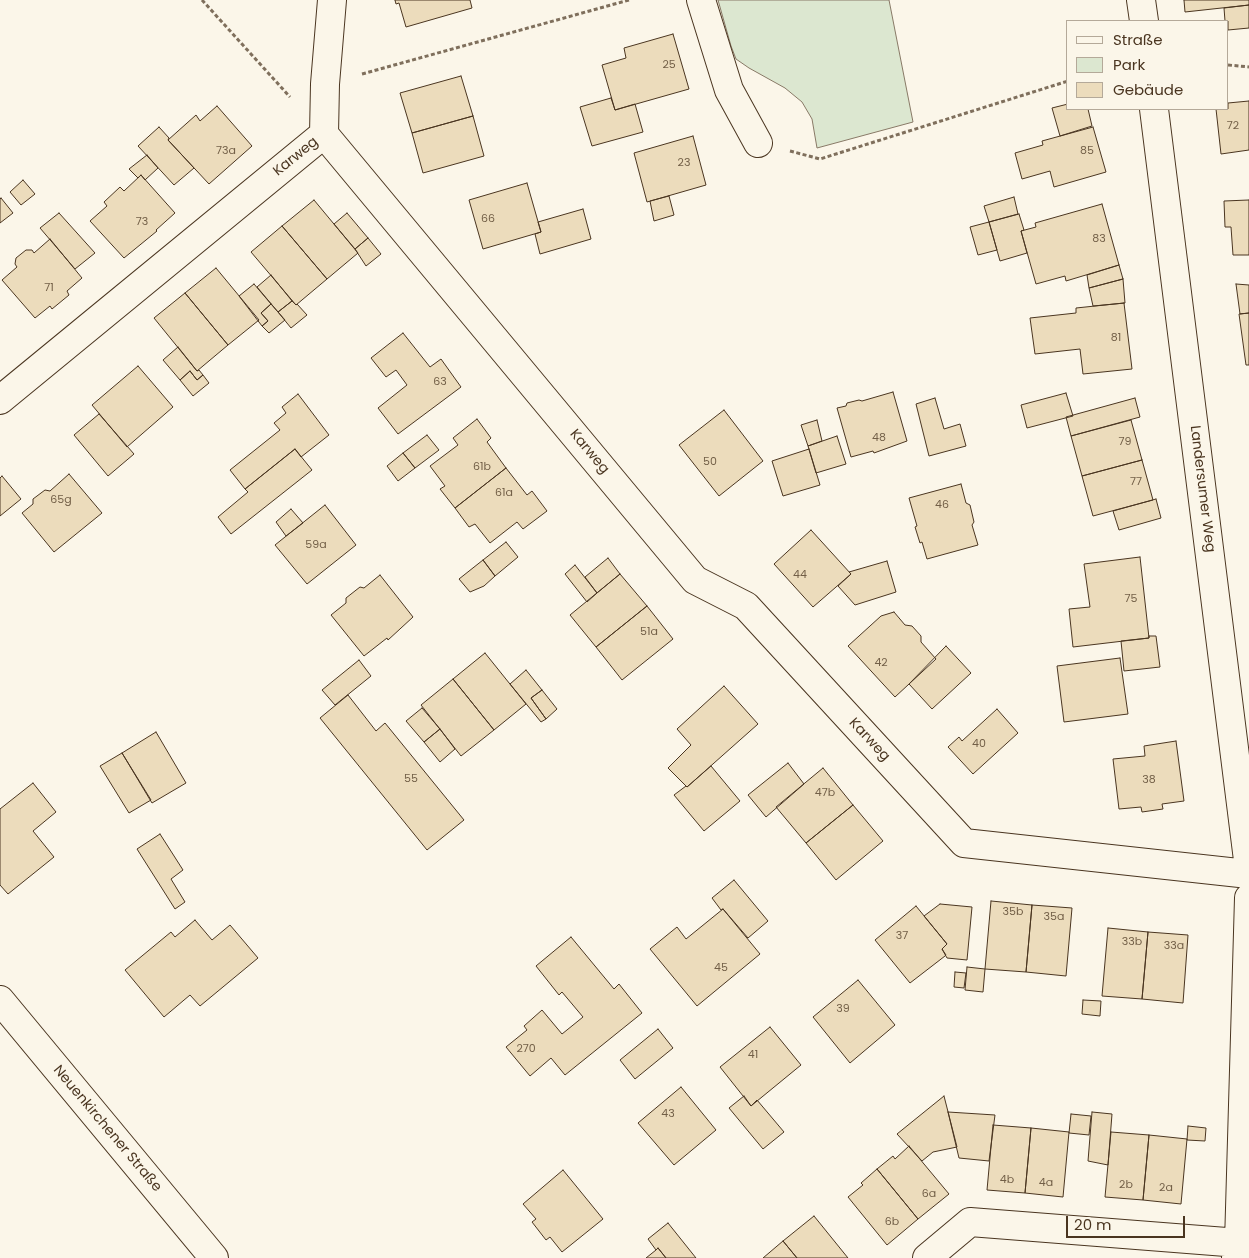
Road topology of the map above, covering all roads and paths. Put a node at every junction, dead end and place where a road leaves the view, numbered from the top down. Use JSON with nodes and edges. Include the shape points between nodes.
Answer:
{"nodes":[{"id":1,"x":202,"y":0,"type":"edge"},
{"id":2,"x":332,"y":0,"type":"edge"},
{"id":3,"x":629,"y":0,"type":"edge"},
{"id":4,"x":701,"y":0,"type":"edge"},
{"id":5,"x":1141,"y":0,"type":"edge"},
{"id":6,"x":1144,"y":20,"type":"edge"},
{"id":7,"x":1229,"y":64,"type":"edge"},
{"id":8,"x":1249,"y":67,"type":"edge"},
{"id":9,"x":1066,"y":82,"type":"edge"},
{"id":10,"x":325,"y":84,"type":"junction"},
{"id":11,"x":1154,"y":110,"type":"edge"},
{"id":12,"x":324,"y":134,"type":"junction"},
{"id":13,"x":758,"y":143,"type":"joint"},
{"id":14,"x":0,"y":400,"type":"edge"},
{"id":15,"x":1249,"y":868,"type":"edge"},
{"id":16,"x":1249,"y":874,"type":"edge"},
{"id":17,"x":1249,"y":898,"type":"edge"},
{"id":18,"x":0,"y":1000,"type":"edge"},
{"id":19,"x":1238,"y":1250,"type":"edge"},
{"id":20,"x":214,"y":1258,"type":"edge"},
{"id":21,"x":927,"y":1258,"type":"edge"}],
"edges":[{"from":1,"to":12,"type":"path"},
{"from":2,"to":10,"type":"street"},
{"from":3,"to":10,"type":"path"},
{"from":4,"to":13,"type":"street","via":[[729,90]]},
{"from":5,"to":6,"type":"street"},
{"from":7,"to":8,"type":"path"},
{"from":9,"to":13,"type":"path","via":[[820,159]]},
{"from":10,"to":12,"type":"street"},
{"from":11,"to":15,"type":"street","name":"Landersumer Weg"},
{"from":12,"to":14,"type":"street","name":"Karweg"},
{"from":12,"to":16,"type":"street","name":"Karweg","via":[[695,580],[746,606],[964,843]]},
{"from":17,"to":19,"type":"street"},
{"from":18,"to":20,"type":"street","name":"Neuenkirchener Straße"},
{"from":19,"to":21,"type":"street","via":[[970,1222]]}]}
